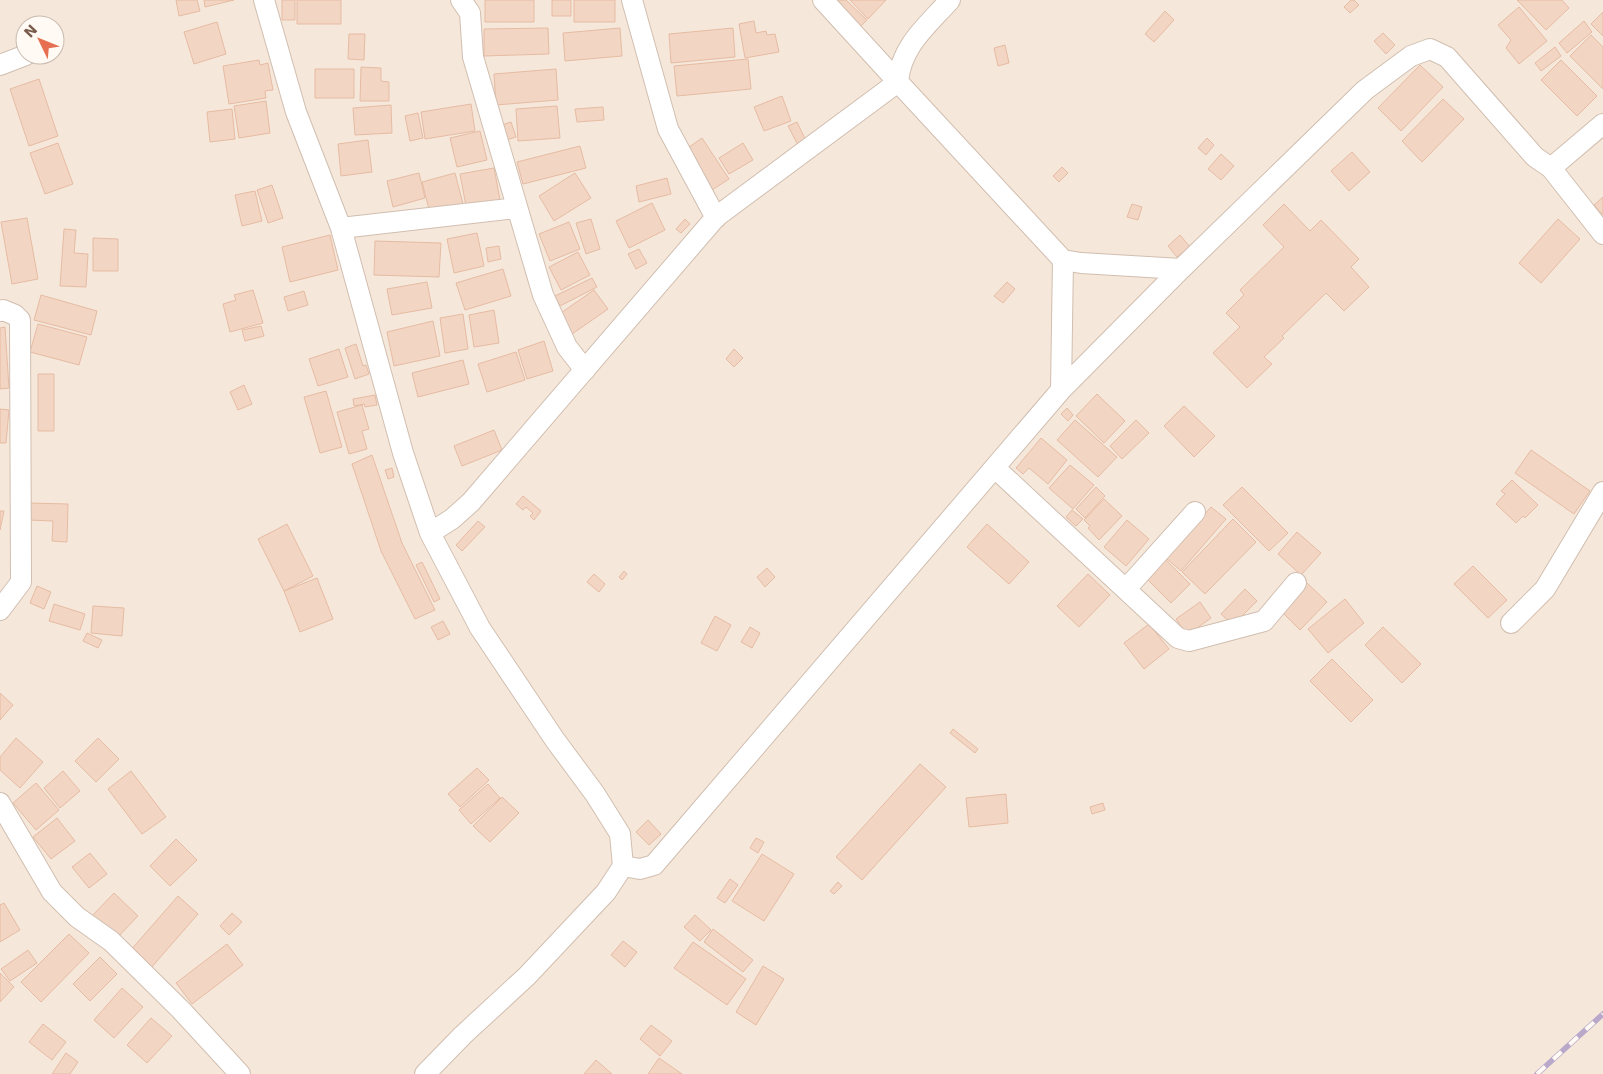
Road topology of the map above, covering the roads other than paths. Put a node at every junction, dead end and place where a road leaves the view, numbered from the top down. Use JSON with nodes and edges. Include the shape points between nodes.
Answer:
{"nodes":[{"id":1,"x":264,"y":0,"type":"edge"},
{"id":2,"x":461,"y":0,"type":"edge"},
{"id":3,"x":632,"y":0,"type":"edge"},
{"id":4,"x":823,"y":0,"type":"edge"},
{"id":5,"x":950,"y":0,"type":"edge"},
{"id":6,"x":15,"y":59,"type":"edge"},
{"id":7,"x":0,"y":65,"type":"edge"},
{"id":8,"x":898,"y":82,"type":"junction"},
{"id":9,"x":1603,"y":124,"type":"edge"},
{"id":10,"x":1551,"y":168,"type":"junction"},
{"id":11,"x":517,"y":208,"type":"junction"},
{"id":12,"x":716,"y":218,"type":"junction"},
{"id":13,"x":341,"y":228,"type":"junction"},
{"id":14,"x":1603,"y":234,"type":"edge"},
{"id":15,"x":1063,"y":260,"type":"junction"},
{"id":16,"x":1181,"y":269,"type":"junction"},
{"id":17,"x":0,"y":311,"type":"edge"},
{"id":18,"x":585,"y":370,"type":"junction"},
{"id":19,"x":1061,"y":390,"type":"junction"},
{"id":20,"x":995,"y":468,"type":"junction"},
{"id":21,"x":1603,"y":492,"type":"edge"},
{"id":22,"x":1194,"y":512,"type":"dead end"},
{"id":23,"x":430,"y":533,"type":"junction"},
{"id":24,"x":1296,"y":583,"type":"dead end"},
{"id":25,"x":1126,"y":589,"type":"junction"},
{"id":26,"x":0,"y":610,"type":"edge"},
{"id":27,"x":1511,"y":623,"type":"dead end"},
{"id":28,"x":0,"y":803,"type":"edge"},
{"id":29,"x":623,"y":866,"type":"junction"},
{"id":30,"x":240,"y":1074,"type":"edge"},
{"id":31,"x":424,"y":1074,"type":"edge"}],
"edges":[{"from":1,"to":13,"type":"street","via":[[296,112]]},
{"from":2,"to":11,"type":"street","via":[[470,13],[472,57]]},
{"from":3,"to":12,"type":"street","via":[[668,129]]},
{"from":4,"to":8,"type":"street"},
{"from":5,"to":8,"type":"street","via":[[909,46],[900,65]]},
{"from":6,"to":7,"type":"street"},
{"from":8,"to":12,"type":"street"},
{"from":8,"to":15,"type":"street"},
{"from":9,"to":10,"type":"street"},
{"from":10,"to":14,"type":"street"},
{"from":10,"to":16,"type":"street","via":[[1535,157],[1447,57],[1430,49],[1411,56],[1365,90]]},
{"from":11,"to":13,"type":"street"},
{"from":11,"to":18,"type":"street","via":[[543,295],[568,347]]},
{"from":12,"to":18,"type":"street"},
{"from":13,"to":23,"type":"street","via":[[403,453]]},
{"from":15,"to":16,"type":"street"},
{"from":15,"to":19,"type":"street"},
{"from":16,"to":19,"type":"street"},
{"from":17,"to":26,"type":"street","via":[[15,315],[20,320],[21,573],[21,582]]},
{"from":18,"to":23,"type":"street","via":[[471,502]]},
{"from":19,"to":20,"type":"street"},
{"from":20,"to":25,"type":"street"},
{"from":20,"to":29,"type":"street","via":[[654,865],[640,869]]},
{"from":21,"to":27,"type":"street","via":[[1545,589]]},
{"from":22,"to":25,"type":"street"},
{"from":23,"to":29,"type":"street","via":[[480,628],[620,834]]},
{"from":24,"to":25,"type":"street","via":[[1264,621],[1189,641],[1178,638]]},
{"from":28,"to":30,"type":"street","via":[[52,892],[77,917],[111,942],[181,1010]]},
{"from":29,"to":31,"type":"street","via":[[606,892],[527,976]]}]}
